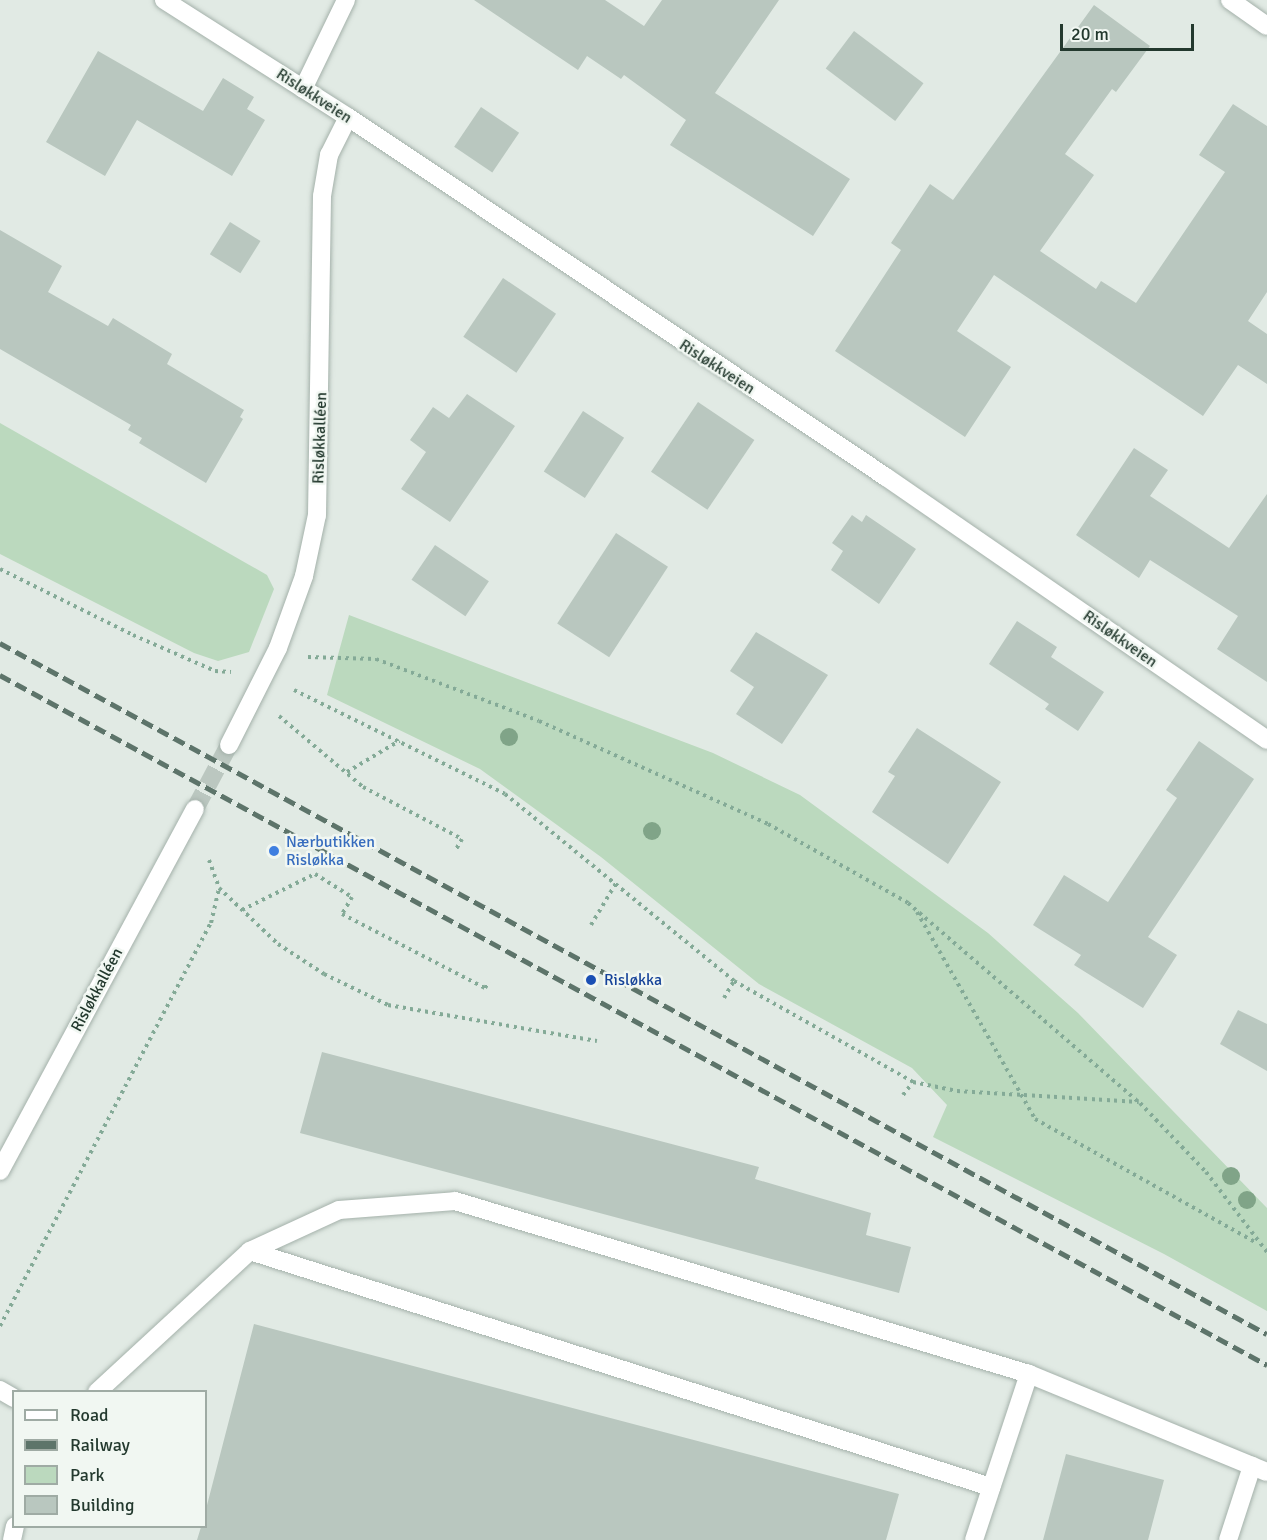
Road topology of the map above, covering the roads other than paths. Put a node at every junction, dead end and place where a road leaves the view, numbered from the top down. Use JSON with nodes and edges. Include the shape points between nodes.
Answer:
{"nodes":[{"id":1,"x":164,"y":0,"type":"edge"},
{"id":2,"x":346,"y":0,"type":"edge"},
{"id":3,"x":1230,"y":0,"type":"edge"},
{"id":4,"x":1267,"y":27,"type":"edge"},
{"id":5,"x":303,"y":89,"type":"junction"},
{"id":6,"x":348,"y":117,"type":"junction"},
{"id":7,"x":1267,"y":740,"type":"edge"},
{"id":8,"x":229,"y":745,"type":"tunnel mouth"},
{"id":9,"x":195,"y":809,"type":"tunnel mouth"},
{"id":10,"x":0,"y":1171,"type":"edge"},
{"id":11,"x":250,"y":1251,"type":"junction"},
{"id":12,"x":1029,"y":1374,"type":"junction"},
{"id":13,"x":99,"y":1390,"type":"edge"},
{"id":14,"x":1260,"y":1469,"type":"edge"},
{"id":15,"x":991,"y":1487,"type":"junction"},
{"id":16,"x":974,"y":1540,"type":"edge"},
{"id":17,"x":1228,"y":1540,"type":"edge"}],
"edges":[{"from":1,"to":5,"type":"street","name":"Risløkkveien"},
{"from":2,"to":5,"type":"street"},
{"from":3,"to":4,"type":"street"},
{"from":5,"to":6,"type":"street","name":"Risløkkveien"},
{"from":6,"to":7,"type":"street","name":"Risløkkveien","via":[[886,477]]},
{"from":6,"to":8,"type":"street","name":"Risløkkalléen","via":[[329,155],[322,196],[317,515],[304,576],[278,648]]},
{"from":9,"to":10,"type":"street","name":"Risløkkalléen"},
{"from":11,"to":12,"type":"street","via":[[339,1210],[455,1201]]},
{"from":11,"to":13,"type":"street"},
{"from":11,"to":15,"type":"street"},
{"from":12,"to":14,"type":"street"},
{"from":12,"to":15,"type":"street"},
{"from":14,"to":17,"type":"street"},
{"from":15,"to":16,"type":"street"}]}
